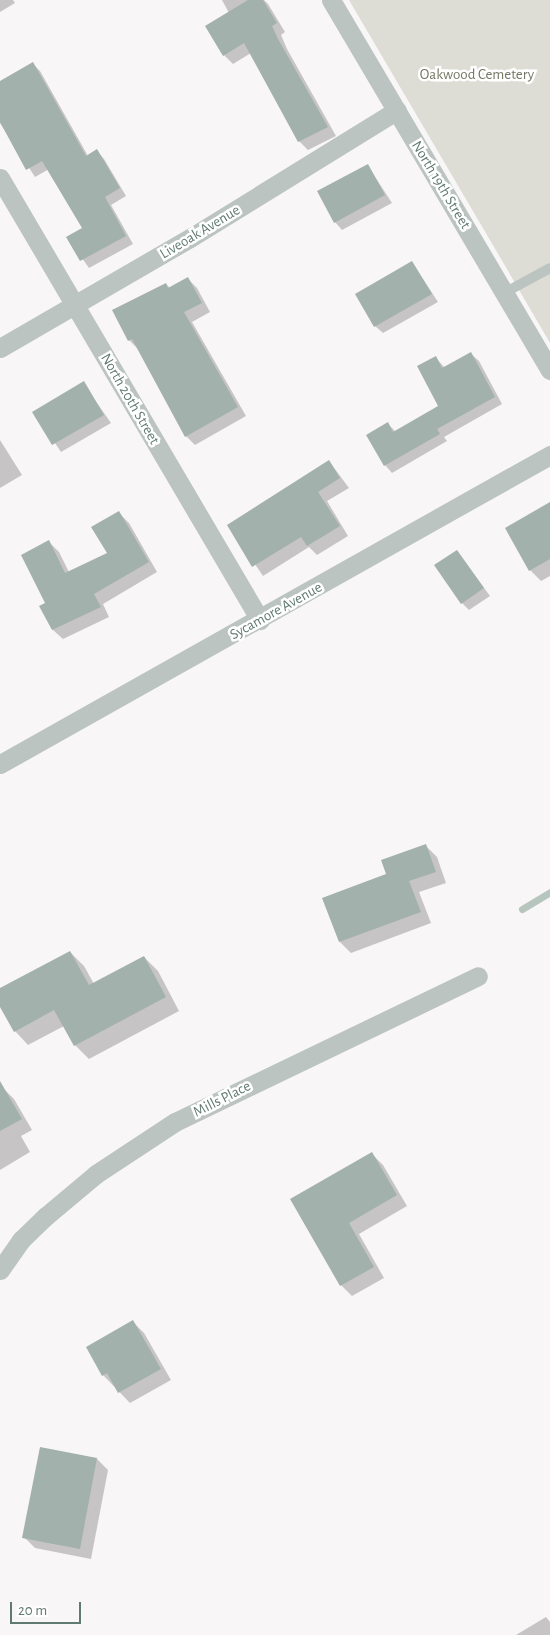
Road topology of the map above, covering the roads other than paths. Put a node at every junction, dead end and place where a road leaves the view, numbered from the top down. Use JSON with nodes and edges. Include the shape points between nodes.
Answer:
{"nodes":[{"id":1,"x":331,"y":0,"type":"edge"},
{"id":2,"x":397,"y":110,"type":"junction"},
{"id":3,"x":0,"y":178,"type":"edge"},
{"id":4,"x":550,"y":268,"type":"edge"},
{"id":5,"x":504,"y":293,"type":"junction"},
{"id":6,"x":74,"y":305,"type":"junction"},
{"id":7,"x":0,"y":348,"type":"edge"},
{"id":8,"x":547,"y":360,"type":"edge"},
{"id":9,"x":550,"y":455,"type":"edge"},
{"id":10,"x":260,"y":620,"type":"junction"},
{"id":11,"x":0,"y":764,"type":"edge"},
{"id":12,"x":478,"y":976,"type":"dead end"},
{"id":13,"x":0,"y":1270,"type":"edge"}],
"edges":[{"from":1,"to":2,"type":"street","name":"North 19th Street"},
{"from":2,"to":5,"type":"street","name":"North 19th Street"},
{"from":2,"to":6,"type":"street","name":"Liveoak Avenue","via":[[190,238]]},
{"from":3,"to":6,"type":"street","name":"North 20th Street"},
{"from":4,"to":5,"type":"lane"},
{"from":5,"to":8,"type":"street","name":"North 19th Street"},
{"from":6,"to":7,"type":"street","name":"Liveoak Avenue"},
{"from":6,"to":10,"type":"street","name":"North 20th Street"},
{"from":9,"to":10,"type":"street","name":"Sycamore Avenue"},
{"from":10,"to":11,"type":"street","name":"Sycamore Avenue"},
{"from":12,"to":13,"type":"street","name":"Mills Place","via":[[175,1122],[96,1174],[53,1210],[21,1240]]}]}
